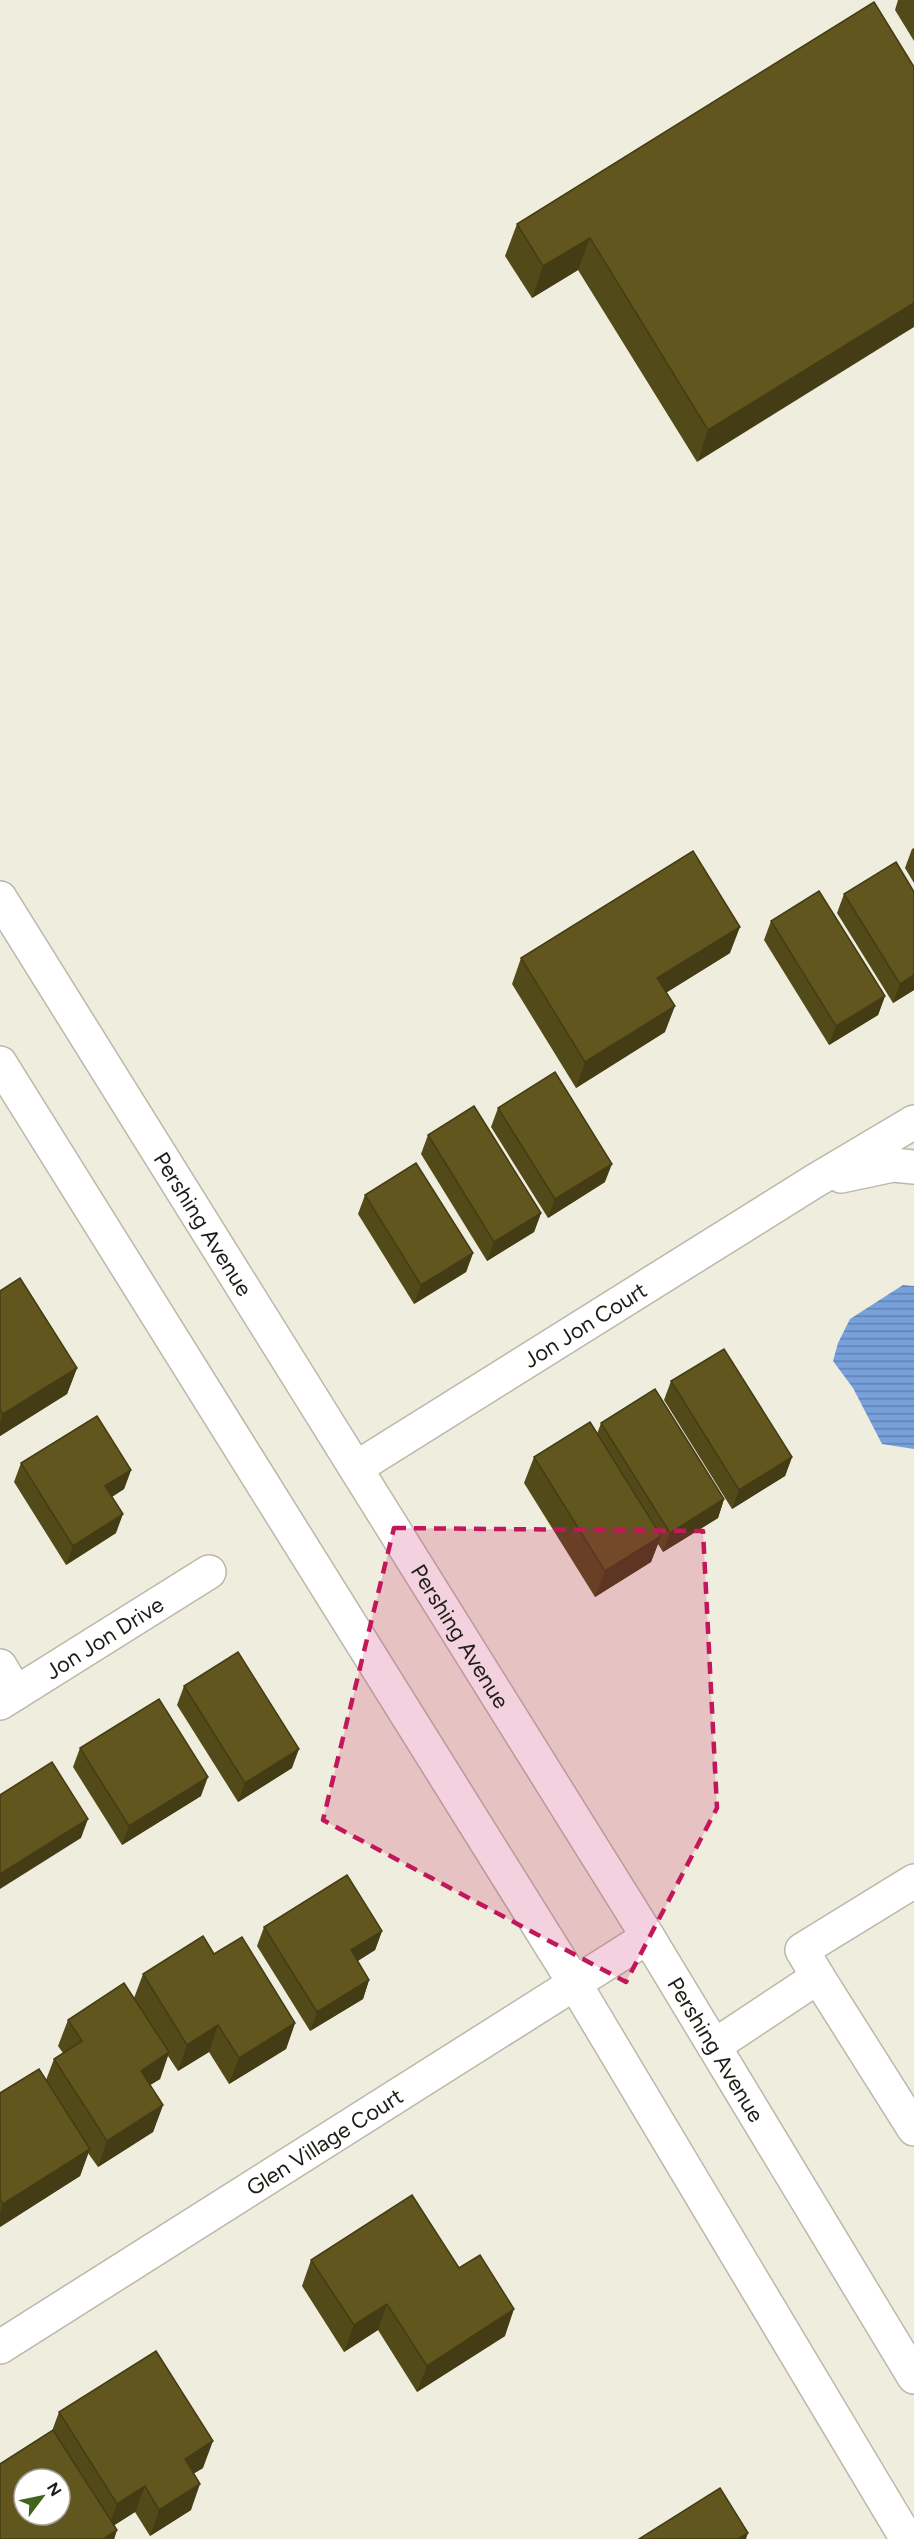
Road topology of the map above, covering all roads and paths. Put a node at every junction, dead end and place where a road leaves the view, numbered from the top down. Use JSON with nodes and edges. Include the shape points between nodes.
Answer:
{"nodes":[{"id":1,"x":0,"y":898,"type":"edge"},
{"id":2,"x":0,"y":1063,"type":"edge"},
{"id":3,"x":914,"y":1122,"type":"edge"},
{"id":4,"x":914,"y":1167,"type":"edge"},
{"id":5,"x":813,"y":1182,"type":"junction"},
{"id":6,"x":356,"y":1468,"type":"junction"},
{"id":7,"x":209,"y":1572,"type":"dead end"},
{"id":8,"x":6,"y":1687,"type":"edge"},
{"id":9,"x":914,"y":1881,"type":"edge"},
{"id":10,"x":648,"y":1937,"type":"junction"},
{"id":11,"x":818,"y":1977,"type":"junction"},
{"id":12,"x":575,"y":1984,"type":"junction"},
{"id":13,"x":714,"y":2046,"type":"junction"},
{"id":14,"x":914,"y":2128,"type":"edge"},
{"id":15,"x":0,"y":2347,"type":"edge"},
{"id":16,"x":914,"y":2377,"type":"edge"},
{"id":17,"x":907,"y":2539,"type":"edge"}],
"edges":[{"from":1,"to":6,"type":"street","name":"Pershing Avenue"},
{"from":2,"to":12,"type":"street"},
{"from":3,"to":5,"type":"street","name":"Jon Jon Court"},
{"from":4,"to":5,"type":"street","name":"Jon Jon Court","via":[[893,1165]]},
{"from":5,"to":6,"type":"street","name":"Jon Jon Court"},
{"from":6,"to":10,"type":"street","name":"Pershing Avenue"},
{"from":7,"to":8,"type":"street","name":"Jon Jon Drive"},
{"from":9,"to":11,"type":"street","via":[[802,1950]]},
{"from":10,"to":12,"type":"street","name":"Glen Village Court"},
{"from":10,"to":13,"type":"street","name":"Pershing Avenue"},
{"from":11,"to":13,"type":"street"},
{"from":11,"to":14,"type":"street"},
{"from":12,"to":15,"type":"street","name":"Glen Village Court"},
{"from":12,"to":17,"type":"street"},
{"from":13,"to":16,"type":"street","name":"Pershing Avenue"}]}
